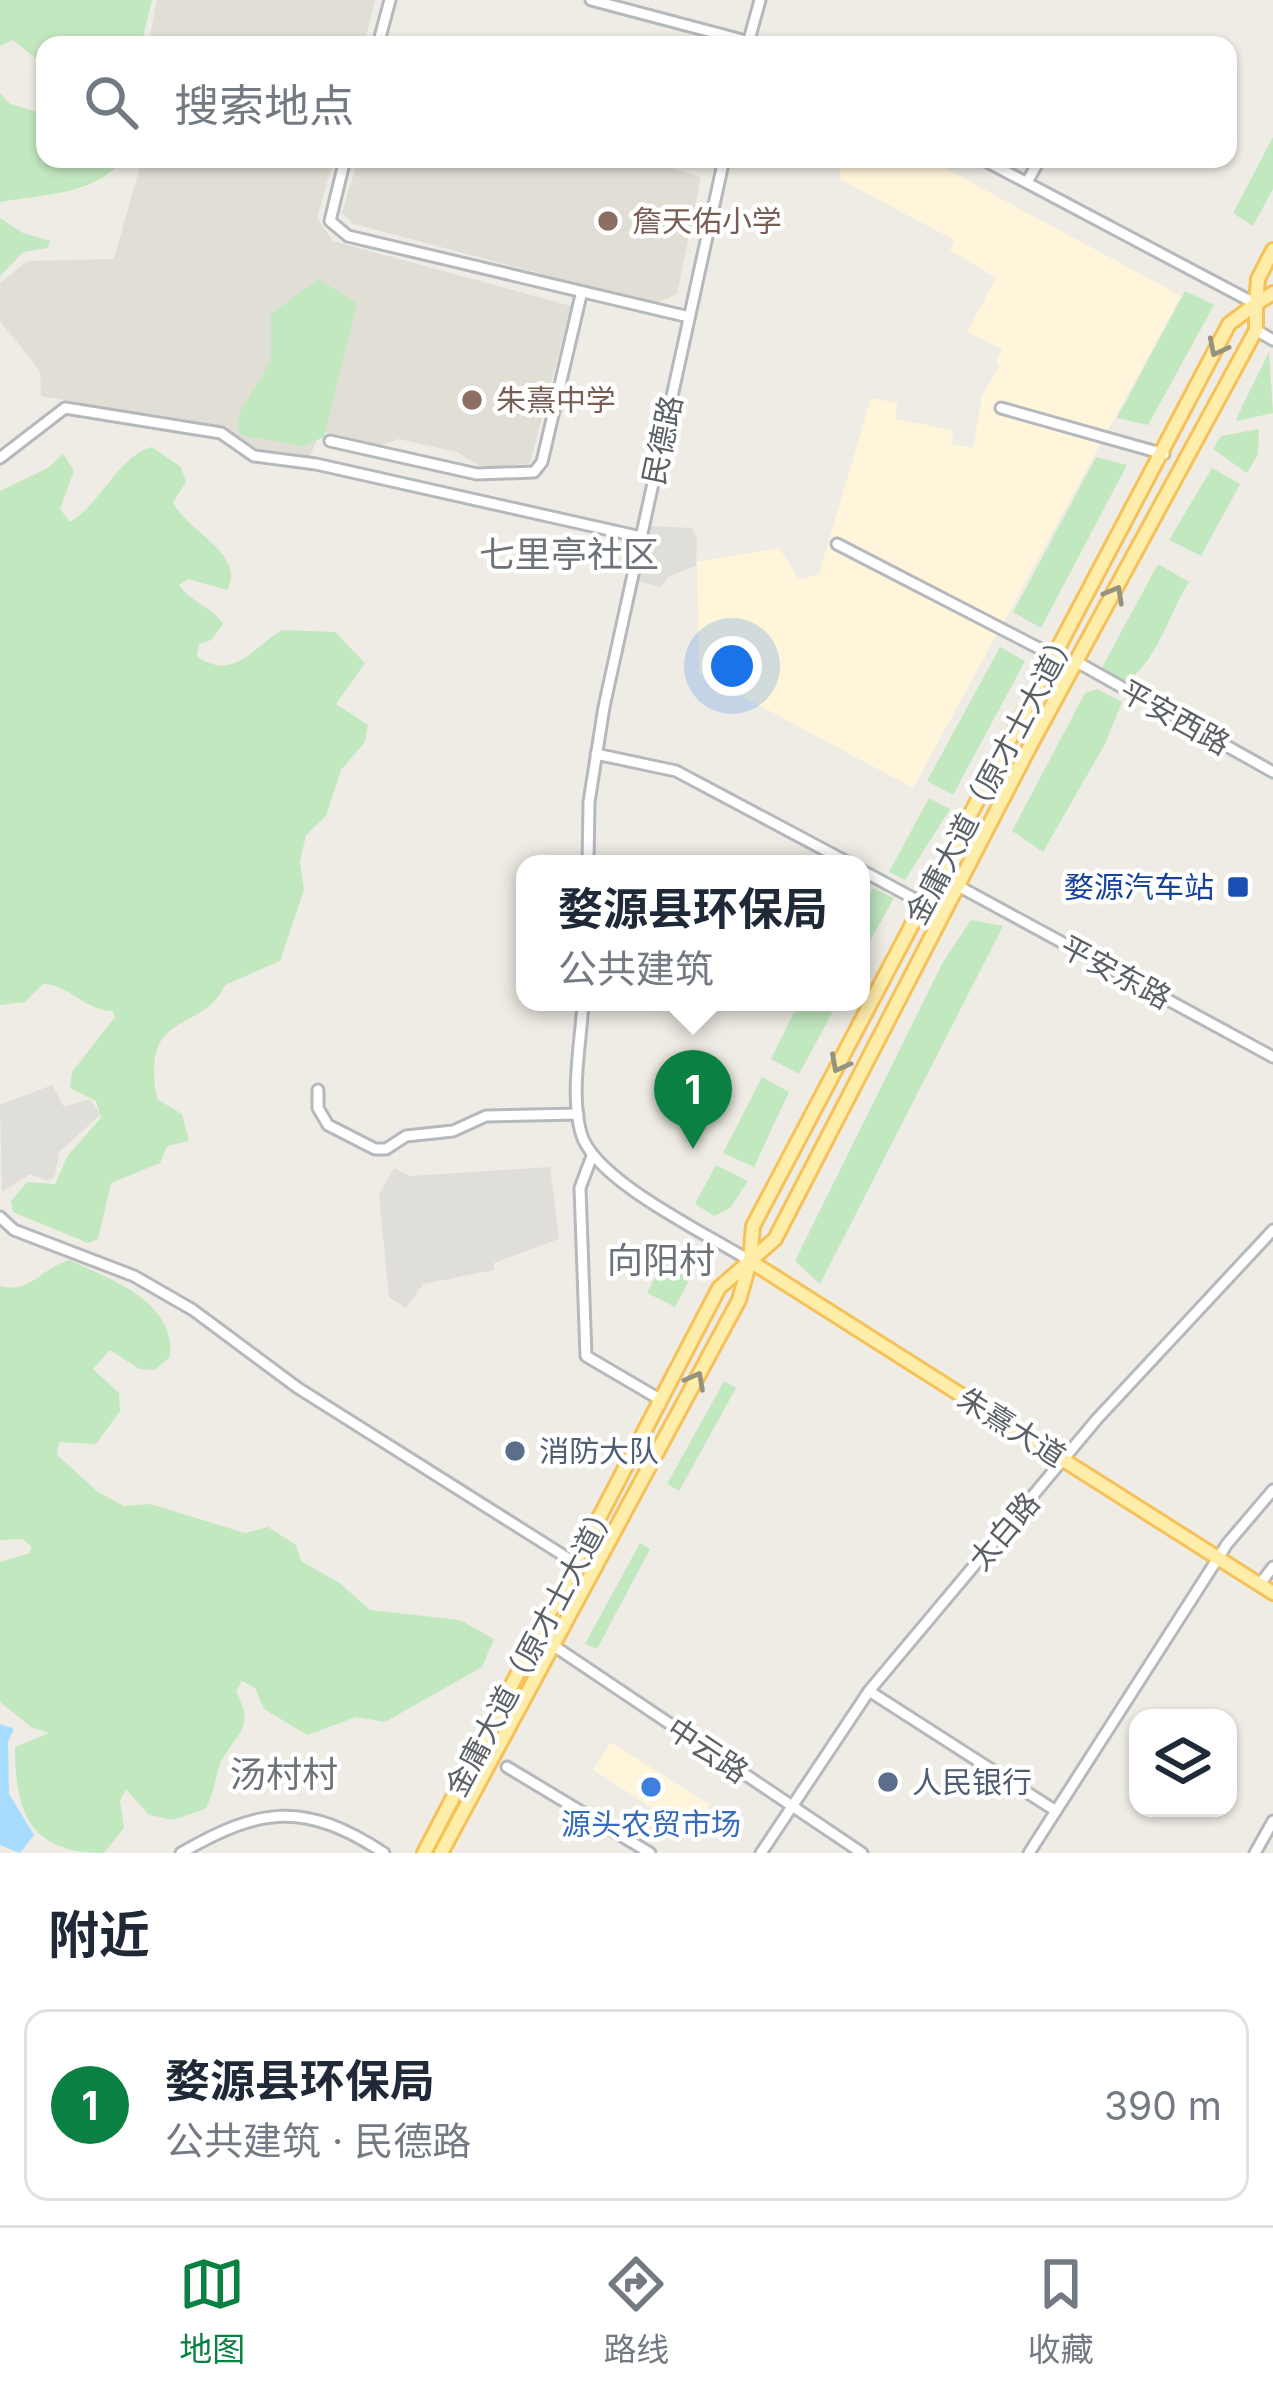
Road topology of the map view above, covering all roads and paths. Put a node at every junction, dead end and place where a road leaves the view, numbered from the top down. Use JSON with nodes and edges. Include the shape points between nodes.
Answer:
{"nodes":[{"id":1,"x":390,"y":0,"type":"edge"},
{"id":2,"x":591,"y":0,"type":"edge"},
{"id":3,"x":760,"y":0,"type":"edge"},
{"id":4,"x":380,"y":36,"type":"edge"},
{"id":5,"x":726,"y":36,"type":"edge"},
{"id":6,"x":751,"y":36,"type":"edge"},
{"id":7,"x":342,"y":168,"type":"edge"},
{"id":8,"x":722,"y":168,"type":"edge"},
{"id":9,"x":1000,"y":168,"type":"edge"},
{"id":10,"x":1035,"y":168,"type":"edge"},
{"id":11,"x":1027,"y":182,"type":"junction"},
{"id":12,"x":1273,"y":250,"type":"edge"},
{"id":13,"x":1273,"y":293,"type":"edge"},
{"id":14,"x":581,"y":295,"type":"junction"},
{"id":15,"x":1256,"y":304,"type":"junction"},
{"id":16,"x":689,"y":317,"type":"junction"},
{"id":17,"x":1256,"y":330,"type":"junction"},
{"id":18,"x":1273,"y":340,"type":"edge"},
{"id":19,"x":1001,"y":408,"type":"dead end"},
{"id":20,"x":330,"y":441,"type":"dead end"},
{"id":21,"x":1164,"y":454,"type":"junction"},
{"id":22,"x":0,"y":458,"type":"edge"},
{"id":23,"x":641,"y":537,"type":"junction"},
{"id":24,"x":838,"y":544,"type":"dead end"},
{"id":25,"x":1054,"y":656,"type":"junction"},
{"id":26,"x":1077,"y":662,"type":"junction"},
{"id":27,"x":596,"y":754,"type":"junction"},
{"id":28,"x":1273,"y":772,"type":"edge"},
{"id":29,"x":589,"y":855,"type":"edge"},
{"id":30,"x":834,"y":855,"type":"edge"},
{"id":31,"x":870,"y":875,"type":"edge"},
{"id":32,"x":960,"y":887,"type":"junction"},
{"id":33,"x":924,"y":904,"type":"junction"},
{"id":34,"x":870,"y":1006,"type":"edge"},
{"id":35,"x":583,"y":1011,"type":"edge"},
{"id":36,"x":867,"y":1011,"type":"edge"},
{"id":37,"x":1273,"y":1057,"type":"edge"},
{"id":38,"x":318,"y":1090,"type":"dead end"},
{"id":39,"x":578,"y":1114,"type":"junction"},
{"id":40,"x":592,"y":1156,"type":"junction"},
{"id":41,"x":0,"y":1217,"type":"edge"},
{"id":42,"x":1273,"y":1230,"type":"edge"},
{"id":43,"x":750,"y":1261,"type":"junction"},
{"id":44,"x":661,"y":1400,"type":"junction"},
{"id":45,"x":1064,"y":1460,"type":"junction"},
{"id":46,"x":1273,"y":1490,"type":"edge"},
{"id":47,"x":1218,"y":1558,"type":"junction"},
{"id":48,"x":577,"y":1564,"type":"junction"},
{"id":49,"x":1273,"y":1568,"type":"edge"},
{"id":50,"x":1259,"y":1585,"type":"junction"},
{"id":51,"x":1273,"y":1593,"type":"edge"},
{"id":52,"x":554,"y":1646,"type":"junction"},
{"id":53,"x":869,"y":1691,"type":"junction"},
{"id":54,"x":507,"y":1767,"type":"dead end"},
{"id":55,"x":790,"y":1807,"type":"junction"},
{"id":56,"x":1056,"y":1810,"type":"junction"},
{"id":57,"x":1273,"y":1821,"type":"edge"},
{"id":58,"x":181,"y":1853,"type":"edge"},
{"id":59,"x":384,"y":1853,"type":"edge"},
{"id":60,"x":424,"y":1853,"type":"edge"},
{"id":61,"x":441,"y":1853,"type":"edge"},
{"id":62,"x":650,"y":1853,"type":"edge"},
{"id":63,"x":761,"y":1853,"type":"edge"},
{"id":64,"x":862,"y":1853,"type":"edge"},
{"id":65,"x":1029,"y":1853,"type":"edge"},
{"id":66,"x":1256,"y":1853,"type":"edge"}],
"edges":[{"from":1,"to":4,"type":"street"},
{"from":2,"to":5,"type":"street"},
{"from":3,"to":6,"type":"street"},
{"from":7,"to":14,"type":"street","via":[[331,209],[336,230]]},
{"from":8,"to":16,"type":"street","name":"民德路"},
{"from":9,"to":11,"type":"street"},
{"from":10,"to":11,"type":"street"},
{"from":11,"to":15,"type":"street"},
{"from":12,"to":15,"type":"main road","name":"金庸大道（原才士大道）"},
{"from":13,"to":15,"type":"main road","name":"金庸大道（原才士大道）"},
{"from":14,"to":16,"type":"street"},
{"from":14,"to":20,"type":"street","via":[[535,472],[477,474]]},
{"from":15,"to":17,"type":"main road","name":"金庸大道（原才士大道）"},
{"from":15,"to":21,"type":"main road","name":"金庸大道（原才士大道）","one_way":true,"via":[[1229,324]]},
{"from":16,"to":23,"type":"street","name":"民德路"},
{"from":17,"to":18,"type":"street"},
{"from":26,"to":17,"type":"main road","name":"金庸大道（原才士大道）","one_way":true},
{"from":19,"to":21,"type":"street"},
{"from":21,"to":25,"type":"main road","name":"金庸大道（原才士大道）"},
{"from":22,"to":23,"type":"street","via":[[65,408],[221,433],[254,456]]},
{"from":23,"to":27,"type":"street","name":"民德路"},
{"from":24,"to":25,"type":"street"},
{"from":25,"to":33,"type":"main road","name":"金庸大道（原才士大道）"},
{"from":26,"to":28,"type":"street","name":"平安西路"},
{"from":26,"to":32,"type":"main road","name":"金庸大道（原才士大道）"},
{"from":27,"to":29,"type":"street","name":"民德路"},
{"from":27,"to":30,"type":"street","via":[[676,771]]},
{"from":31,"to":33,"type":"street"},
{"from":32,"to":37,"type":"street","name":"平安东路"},
{"from":32,"to":43,"type":"main road","name":"金庸大道（原才士大道）","via":[[775,1239]]},
{"from":33,"to":34,"type":"main road","name":"金庸大道（原才士大道）","one_way":true},
{"from":35,"to":39,"type":"street"},
{"from":36,"to":43,"type":"main road","name":"金庸大道（原才士大道）","one_way":true,"via":[[753,1226]]},
{"from":38,"to":39,"type":"street","via":[[328,1125],[375,1149],[487,1115]]},
{"from":39,"to":40,"type":"street"},
{"from":40,"to":43,"type":"street"},
{"from":40,"to":44,"type":"street","via":[[580,1188],[586,1356]]},
{"from":41,"to":48,"type":"street","via":[[193,1310],[298,1388]]},
{"from":42,"to":45,"type":"street","name":"太白路"},
{"from":43,"to":44,"type":"main road","name":"金庸大道（原才士大道）","via":[[719,1288]]},
{"from":43,"to":45,"type":"main road","name":"朱熹大道"},
{"from":52,"to":43,"type":"main road","name":"金庸大道（原才士大道）","one_way":true,"via":[[739,1300]]},
{"from":44,"to":48,"type":"main road","name":"金庸大道（原才士大道）"},
{"from":45,"to":47,"type":"main road","name":"朱熹大道"},
{"from":45,"to":53,"type":"street","name":"太白路"},
{"from":46,"to":47,"type":"street"},
{"from":47,"to":50,"type":"main road","name":"朱熹大道"},
{"from":47,"to":56,"type":"street"},
{"from":48,"to":60,"type":"main road","name":"金庸大道（原才士大道）"},
{"from":49,"to":50,"type":"street"},
{"from":50,"to":51,"type":"main road","name":"朱熹大道"},
{"from":52,"to":55,"type":"street","name":"中云路"},
{"from":52,"to":61,"type":"main road","name":"金庸大道（原才士大道）"},
{"from":53,"to":55,"type":"street","name":"太白路"},
{"from":53,"to":56,"type":"street"},
{"from":54,"to":62,"type":"street"},
{"from":55,"to":63,"type":"street","name":"太白路"},
{"from":55,"to":64,"type":"street","name":"中云路"},
{"from":56,"to":65,"type":"street"},
{"from":57,"to":66,"type":"street"},
{"from":58,"to":59,"type":"street","via":[[274,1814],[328,1823]]}]}
